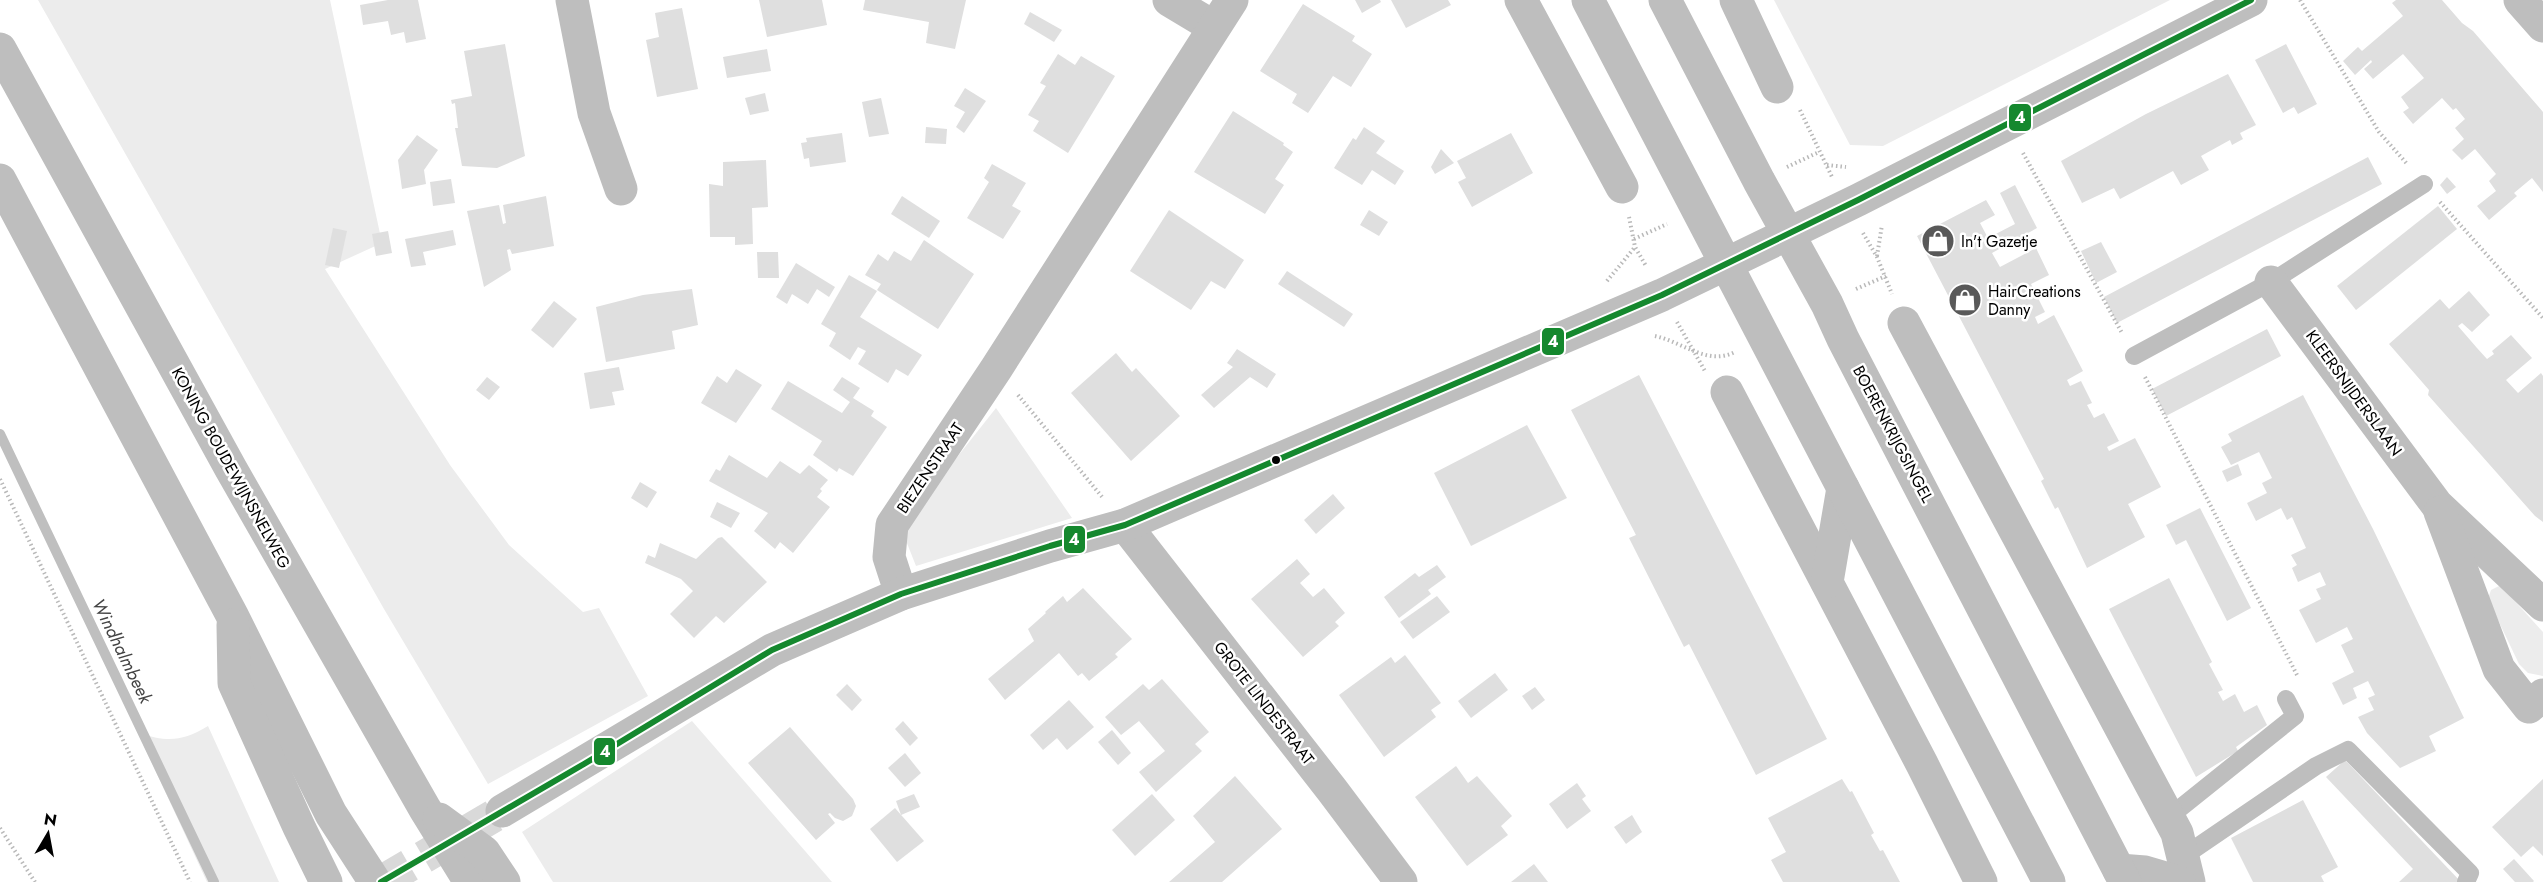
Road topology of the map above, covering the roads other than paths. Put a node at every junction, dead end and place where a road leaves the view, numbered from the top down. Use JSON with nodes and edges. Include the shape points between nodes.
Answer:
{"nodes":[{"id":1,"x":572,"y":0,"type":"edge"},
{"id":2,"x":1169,"y":0,"type":"edge"},
{"id":3,"x":1232,"y":0,"type":"edge"},
{"id":4,"x":1521,"y":0,"type":"edge"},
{"id":5,"x":1588,"y":0,"type":"edge"},
{"id":6,"x":1665,"y":0,"type":"edge"},
{"id":7,"x":1736,"y":0,"type":"edge"},
{"id":8,"x":2251,"y":0,"type":"edge"},
{"id":9,"x":2520,"y":0,"type":"edge"},
{"id":10,"x":2543,"y":26,"type":"edge"},
{"id":11,"x":1214,"y":27,"type":"junction"},
{"id":12,"x":0,"y":50,"type":"edge"},
{"id":13,"x":1777,"y":87,"type":"road end"},
{"id":14,"x":0,"y":180,"type":"edge"},
{"id":15,"x":2424,"y":184,"type":"road end"},
{"id":16,"x":1622,"y":187,"type":"dead end"},
{"id":17,"x":621,"y":189,"type":"dead end"},
{"id":18,"x":1788,"y":235,"type":"junction"},
{"id":19,"x":1727,"y":264,"type":"junction"},
{"id":20,"x":2271,"y":282,"type":"junction"},
{"id":21,"x":1904,"y":323,"type":"dead end"},
{"id":22,"x":2134,"y":356,"type":"road end"},
{"id":23,"x":1727,"y":392,"type":"dead end"},
{"id":24,"x":1844,"y":488,"type":"junction"},
{"id":25,"x":2437,"y":505,"type":"junction"},
{"id":26,"x":1125,"y":525,"type":"junction"},
{"id":27,"x":1827,"y":582,"type":"junction"},
{"id":28,"x":901,"y":594,"type":"junction"},
{"id":29,"x":2543,"y":605,"type":"edge"},
{"id":30,"x":233,"y":617,"type":"junction"},
{"id":31,"x":2543,"y":695,"type":"edge"},
{"id":32,"x":2286,"y":699,"type":"dead end"},
{"id":33,"x":425,"y":809,"type":"junction"},
{"id":34,"x":502,"y":811,"type":"tunnel mouth"},
{"id":35,"x":2169,"y":817,"type":"junction"},
{"id":36,"x":2184,"y":873,"type":"edge"},
{"id":37,"x":2122,"y":876,"type":"edge"},
{"id":38,"x":326,"y":882,"type":"edge"},
{"id":39,"x":375,"y":882,"type":"edge"},
{"id":40,"x":470,"y":882,"type":"edge"},
{"id":41,"x":504,"y":882,"type":"edge"},
{"id":42,"x":1401,"y":882,"type":"edge"},
{"id":43,"x":1981,"y":882,"type":"edge"},
{"id":44,"x":2049,"y":882,"type":"edge"},
{"id":45,"x":2466,"y":882,"type":"edge"}],
"edges":[{"from":1,"to":17,"type":"main road","via":[[594,113]]},
{"from":2,"to":11,"type":"main road"},
{"from":3,"to":11,"type":"main road","name":"BIEZENSTRAAT"},
{"from":4,"to":16,"type":"main road"},
{"from":5,"to":19,"type":"main road"},
{"from":6,"to":18,"type":"main road","name":"BOERENKRIJGSINGEL"},
{"from":7,"to":13,"type":"main road"},
{"from":8,"to":18,"type":"main road"},
{"from":9,"to":10,"type":"main road"},
{"from":11,"to":28,"type":"main road","name":"BIEZENSTRAAT","via":[[892,525],[889,557]]},
{"from":12,"to":33,"type":"main road","name":"KONING BOUDEWIJNSNELWEG","via":[[231,469]]},
{"from":14,"to":30,"type":"main road"},
{"from":15,"to":20,"type":"lane"},
{"from":18,"to":19,"type":"main road"},
{"from":18,"to":37,"type":"main road","name":"BOERENKRIJGSINGEL"},
{"from":19,"to":24,"type":"main road"},
{"from":19,"to":26,"type":"main road"},
{"from":20,"to":22,"type":"lane"},
{"from":20,"to":25,"type":"main road","name":"KLEERSNIJDERSLAAN"},
{"from":21,"to":35,"type":"main road"},
{"from":23,"to":27,"type":"main road"},
{"from":24,"to":27,"type":"main road"},
{"from":24,"to":44,"type":"main road"},
{"from":25,"to":29,"type":"main road","name":"KLEERSNIJDERSLAAN"},
{"from":25,"to":31,"type":"main road","name":"KLEERSNIJDERSLAAN","via":[[2499,669],[2529,707]]},
{"from":26,"to":28,"type":"main road"},
{"from":26,"to":42,"type":"main road","name":"GROTE LINDESTRAAT"},
{"from":27,"to":43,"type":"main road"},
{"from":28,"to":34,"type":"main road","via":[[772,650]]},
{"from":30,"to":38,"type":"main road","via":[[234,683]]},
{"from":30,"to":39,"type":"main road","via":[[332,814]]},
{"from":32,"to":35,"type":"lane","via":[[2295,716]]},
{"from":33,"to":40,"type":"main road","name":"KONING BOUDEWIJNSNELWEG"},
{"from":33,"to":41,"type":"main road","via":[[484,852]]},
{"from":35,"to":36,"type":"main road","via":[[2177,833]]},
{"from":36,"to":37,"type":"main road","name":"BOERENKRIJGSINGEL"},
{"from":36,"to":45,"type":"lane","via":[[2316,766],[2348,750],[2470,873]]}]}
